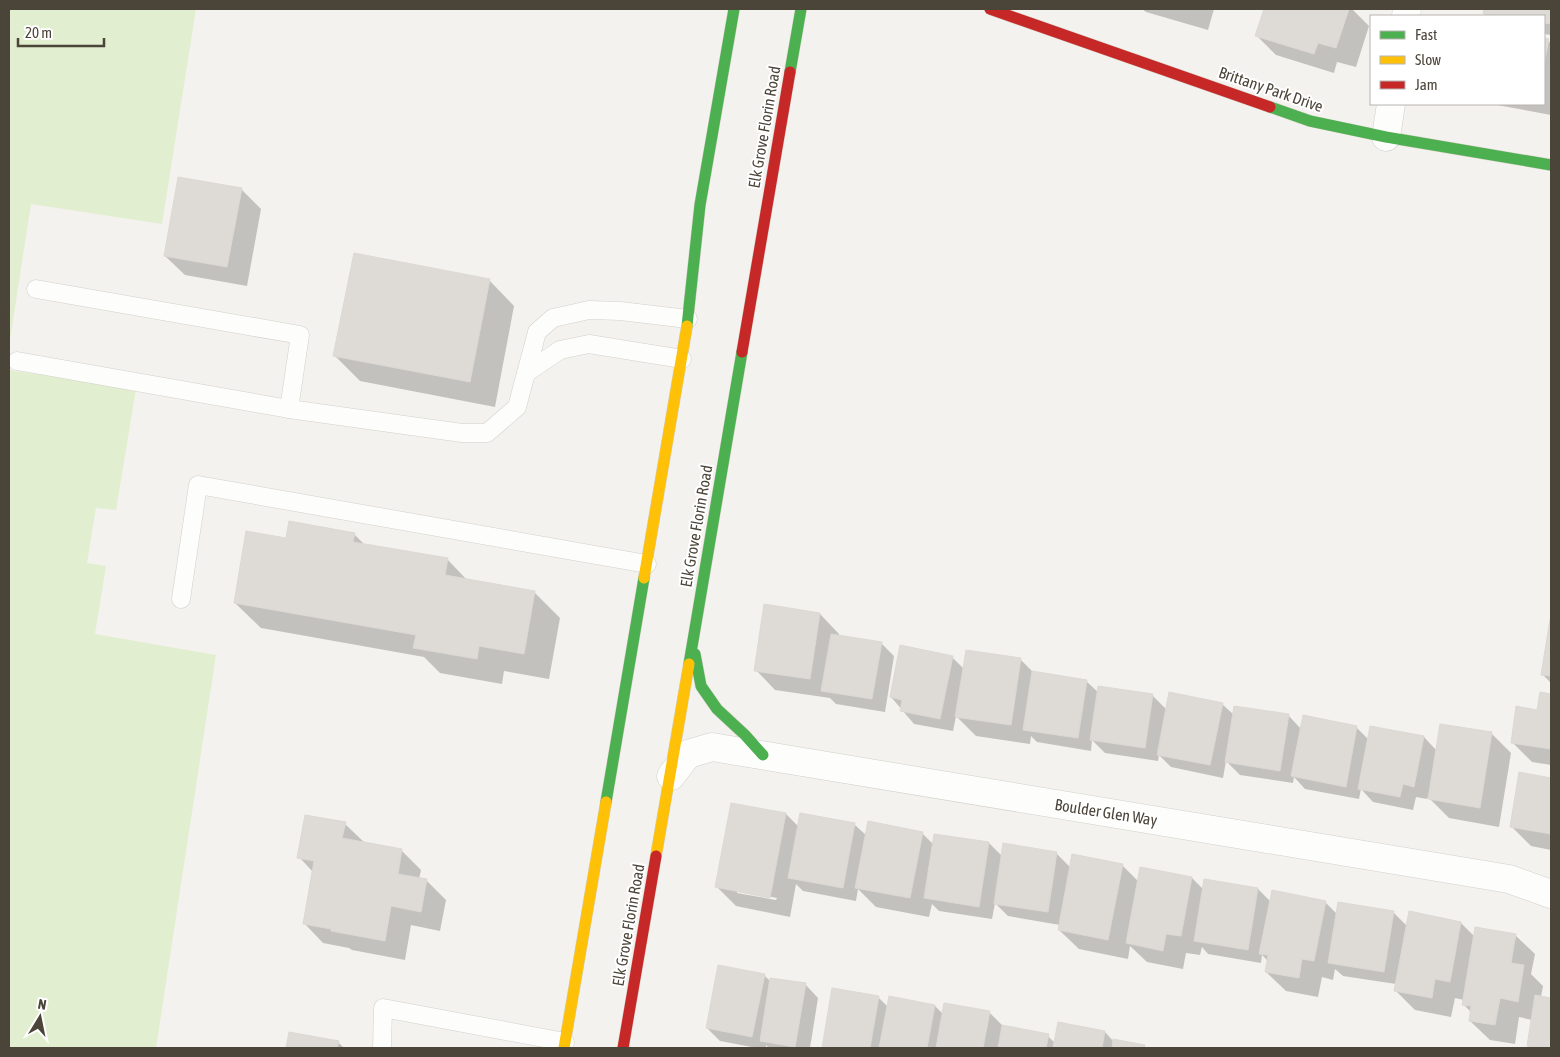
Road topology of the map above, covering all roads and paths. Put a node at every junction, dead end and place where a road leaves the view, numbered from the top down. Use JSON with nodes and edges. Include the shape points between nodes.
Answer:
{"nodes":[{"id":1,"x":734,"y":9,"type":"edge"},
{"id":2,"x":801,"y":9,"type":"edge"},
{"id":3,"x":990,"y":9,"type":"edge"},
{"id":4,"x":1024,"y":14,"type":"edge"},
{"id":5,"x":1391,"y":105,"type":"edge"},
{"id":6,"x":1386,"y":137,"type":"junction"},
{"id":7,"x":1551,"y":165,"type":"edge"},
{"id":8,"x":36,"y":289,"type":"dead end"},
{"id":9,"x":688,"y":319,"type":"junction"},
{"id":10,"x":682,"y":359,"type":"junction"},
{"id":11,"x":17,"y":361,"type":"dead end"},
{"id":12,"x":526,"y":373,"type":"junction"},
{"id":13,"x":288,"y":409,"type":"junction"},
{"id":14,"x":647,"y":564,"type":"junction"},
{"id":15,"x":181,"y":599,"type":"dead end"},
{"id":16,"x":692,"y":641,"type":"junction"},
{"id":17,"x":763,"y":755,"type":"junction"},
{"id":18,"x":671,"y":776,"type":"junction"},
{"id":19,"x":1551,"y":894,"type":"edge"},
{"id":20,"x":565,"y":1045,"type":"edge"},
{"id":21,"x":382,"y":1048,"type":"edge"},
{"id":22,"x":623,"y":1048,"type":"edge"}],
"edges":[{"from":1,"to":9,"type":"main road","via":[[700,205]]},
{"from":2,"to":16,"type":"main road","name":"Elk Grove Florin Road"},
{"from":3,"to":4,"type":"main road","name":"Brittany Park Drive"},
{"from":4,"to":6,"type":"main road","name":"Brittany Park Drive","via":[[1310,121]]},
{"from":5,"to":6,"type":"street"},
{"from":6,"to":7,"type":"main road","name":"Brittany Park Drive"},
{"from":8,"to":13,"type":"lane","via":[[300,335]]},
{"from":9,"to":10,"type":"main road"},
{"from":9,"to":12,"type":"lane","via":[[590,310],[553,318],[537,332]]},
{"from":10,"to":12,"type":"lane","via":[[589,344],[560,350]]},
{"from":10,"to":14,"type":"main road"},
{"from":11,"to":13,"type":"lane"},
{"from":12,"to":13,"type":"lane","via":[[517,407],[487,432],[462,434]]},
{"from":14,"to":15,"type":"lane","via":[[198,485]]},
{"from":14,"to":20,"type":"main road"},
{"from":16,"to":17,"type":"main road","via":[[701,686],[717,709]]},
{"from":16,"to":18,"type":"main road","name":"Elk Grove Florin Road"},
{"from":17,"to":18,"type":"street","name":"Boulder Glen Way","via":[[712,747],[688,754]]},
{"from":17,"to":19,"type":"street","name":"Boulder Glen Way","via":[[1509,880]]},
{"from":18,"to":22,"type":"main road","name":"Elk Grove Florin Road"},
{"from":20,"to":21,"type":"lane","via":[[383,1008]]}]}
